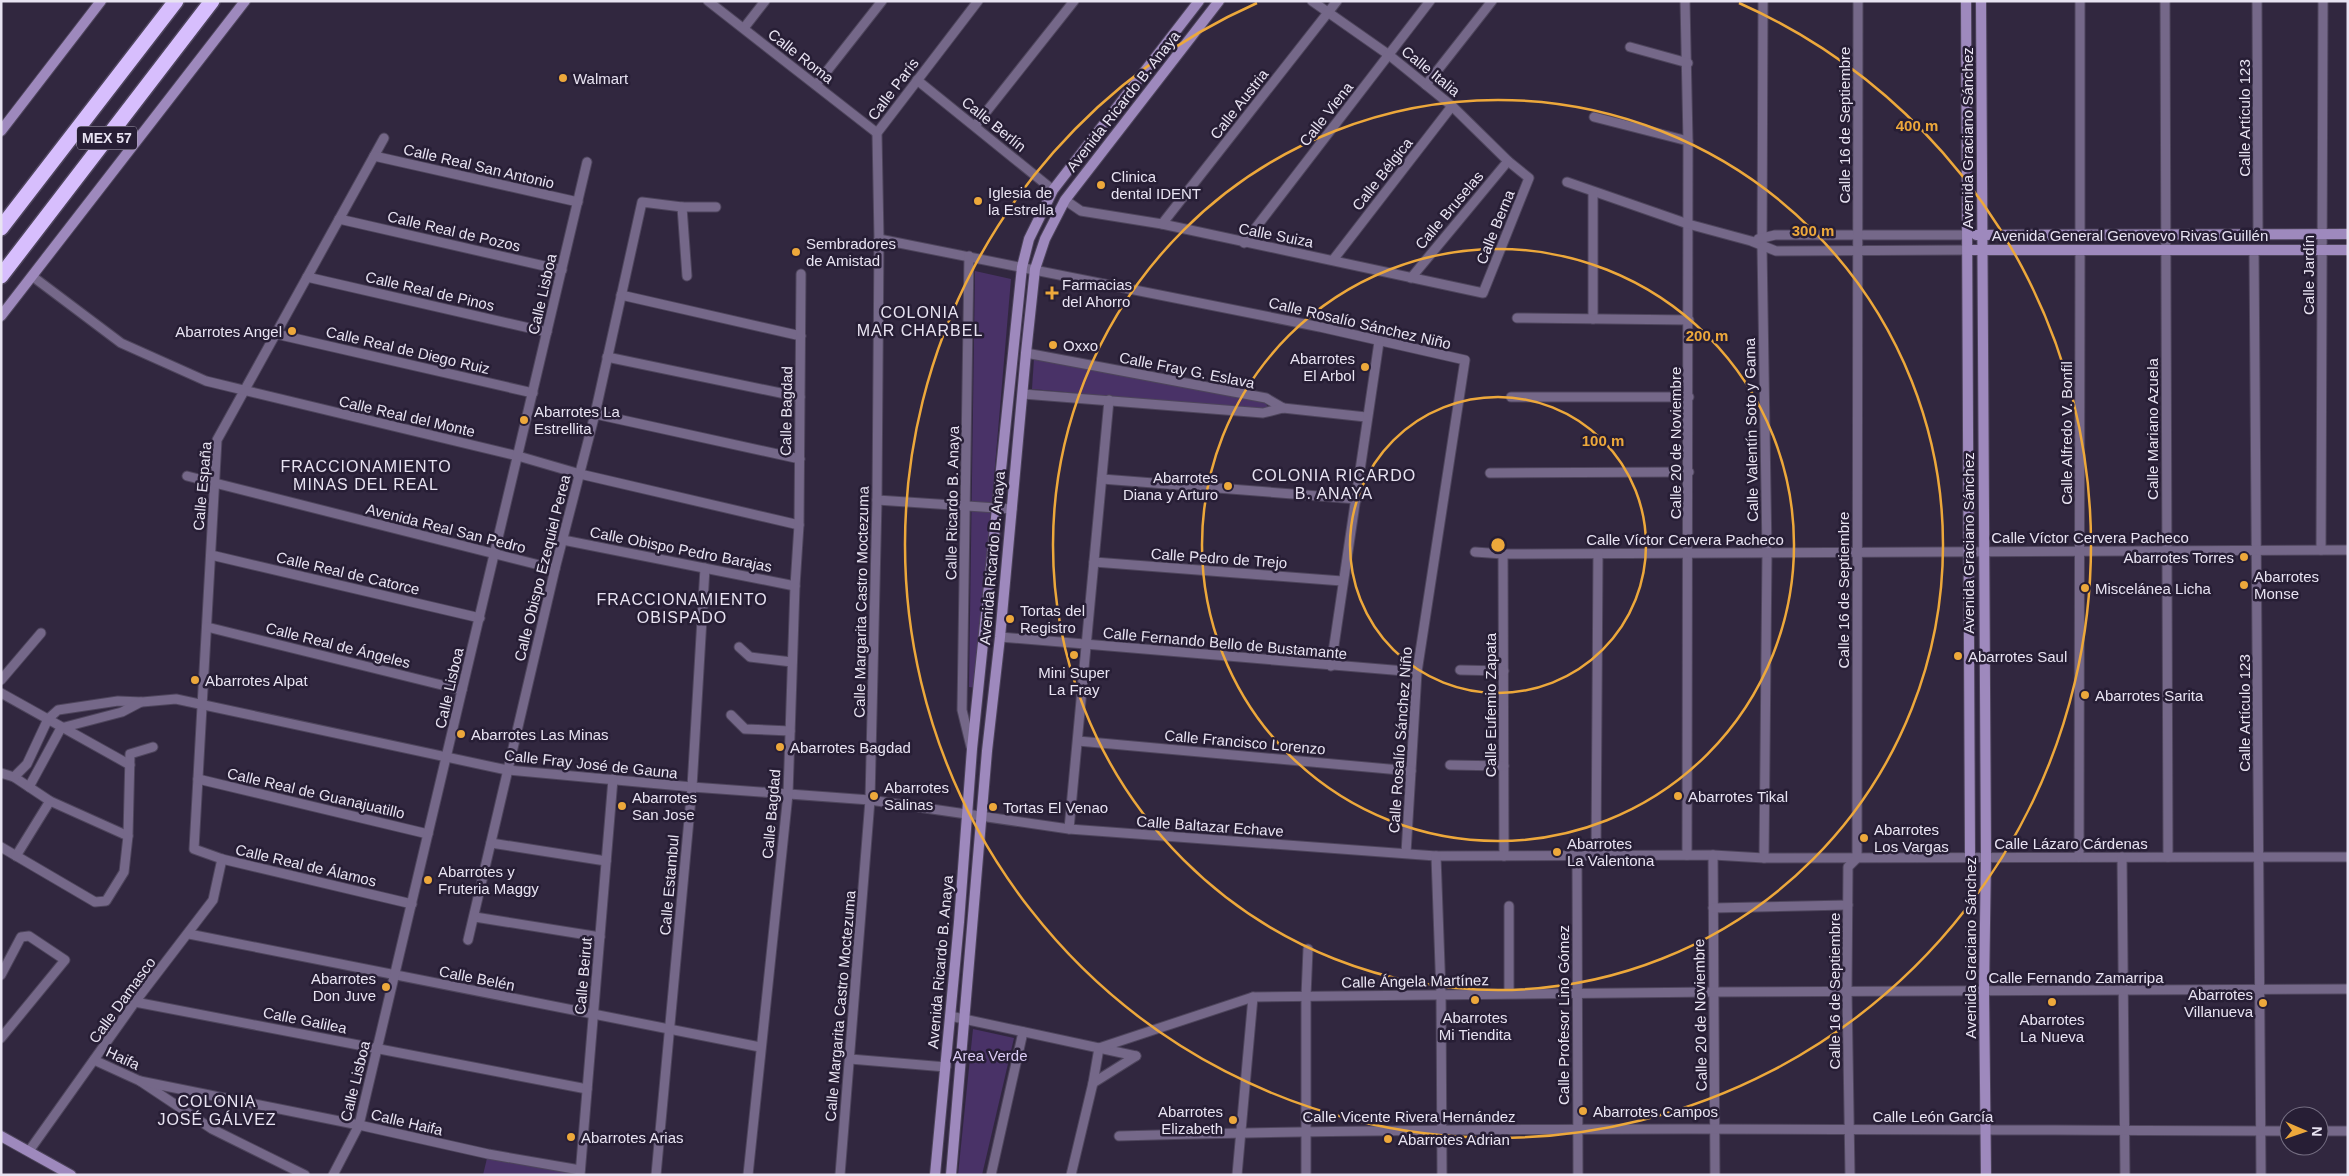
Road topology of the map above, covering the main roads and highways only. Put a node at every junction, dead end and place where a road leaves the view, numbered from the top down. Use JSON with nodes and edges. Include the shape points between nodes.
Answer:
{"nodes":[{"id":1,"x":101,"y":1,"type":"edge"},
{"id":2,"x":176,"y":1,"type":"edge"},
{"id":3,"x":212,"y":1,"type":"edge"},
{"id":4,"x":245,"y":1,"type":"edge"},
{"id":5,"x":1219,"y":1,"type":"edge"},
{"id":6,"x":1966,"y":1,"type":"edge"},
{"id":7,"x":1981,"y":1,"type":"edge"},
{"id":8,"x":1198,"y":3,"type":"edge"},
{"id":9,"x":1210,"y":13,"type":"junction"},
{"id":10,"x":1982,"y":87,"type":"junction"},
{"id":11,"x":1966,"y":88,"type":"junction"},
{"id":12,"x":1,"y":131,"type":"edge"},
{"id":13,"x":1,"y":228,"type":"edge"},
{"id":14,"x":2348,"y":234,"type":"edge"},
{"id":15,"x":1968,"y":235,"type":"junction"},
{"id":16,"x":1983,"y":235,"type":"junction"},
{"id":17,"x":1968,"y":250,"type":"junction"},
{"id":18,"x":1983,"y":250,"type":"junction"},
{"id":19,"x":2348,"y":250,"type":"edge"},
{"id":20,"x":1,"y":276,"type":"edge"},
{"id":21,"x":1,"y":316,"type":"edge"},
{"id":22,"x":1970,"y":856,"type":"road end"},
{"id":23,"x":958,"y":922,"type":"junction"},
{"id":24,"x":973,"y":923,"type":"junction"},
{"id":25,"x":1,"y":1136,"type":"edge"},
{"id":26,"x":71,"y":1175,"type":"edge"},
{"id":27,"x":935,"y":1175,"type":"edge"},
{"id":28,"x":950,"y":1175,"type":"edge"},
{"id":29,"x":1986,"y":1175,"type":"edge"}],
"edges":[{"from":1,"to":12,"type":"main road"},
{"from":2,"to":13,"type":"highway","number":"MEX 57"},
{"from":3,"to":20,"type":"highway","number":"MEX 57"},
{"from":4,"to":21,"type":"main road"},
{"from":5,"to":9,"type":"main road","name":"Avenida Ricardo B. Anaya"},
{"from":6,"to":11,"type":"main road","name":"Avenida Graciano Sánchez"},
{"from":7,"to":10,"type":"main road","name":"Avenida Graciano Sánchez"},
{"from":8,"to":9,"type":"main road"},
{"from":8,"to":23,"type":"main road","name":"Avenida Ricardo B. Anaya","via":[[1053,190],[1029,239],[1022,267],[972,749]]},
{"from":9,"to":24,"type":"main road","name":"Avenida Ricardo B. Anaya","via":[[1065,200],[1045,239],[1035,269]]},
{"from":10,"to":11,"type":"main road"},
{"from":10,"to":16,"type":"main road","name":"Avenida Graciano Sánchez"},
{"from":11,"to":15,"type":"main road","name":"Avenida Graciano Sánchez"},
{"from":14,"to":16,"type":"main road","name":"Avenida General Genovevo Rivas Guillén"},
{"from":15,"to":16,"type":"main road","name":"Avenida General Genovevo Rivas Guillén"},
{"from":15,"to":17,"type":"main road","name":"Avenida Graciano Sánchez"},
{"from":16,"to":18,"type":"main road","name":"Avenida Graciano Sánchez"},
{"from":17,"to":18,"type":"main road","name":"Avenida General Genovevo Rivas Guillén"},
{"from":17,"to":22,"type":"main road","name":"Avenida Graciano Sánchez"},
{"from":18,"to":19,"type":"main road","name":"Avenida General Genovevo Rivas Guillén"},
{"from":18,"to":29,"type":"main road","name":"Avenida Graciano Sánchez"},
{"from":23,"to":24,"type":"main road"},
{"from":23,"to":27,"type":"main road","name":"Avenida Ricardo B. Anaya"},
{"from":24,"to":28,"type":"main road","name":"Avenida Ricardo B. Anaya"},
{"from":25,"to":26,"type":"main road"}]}
